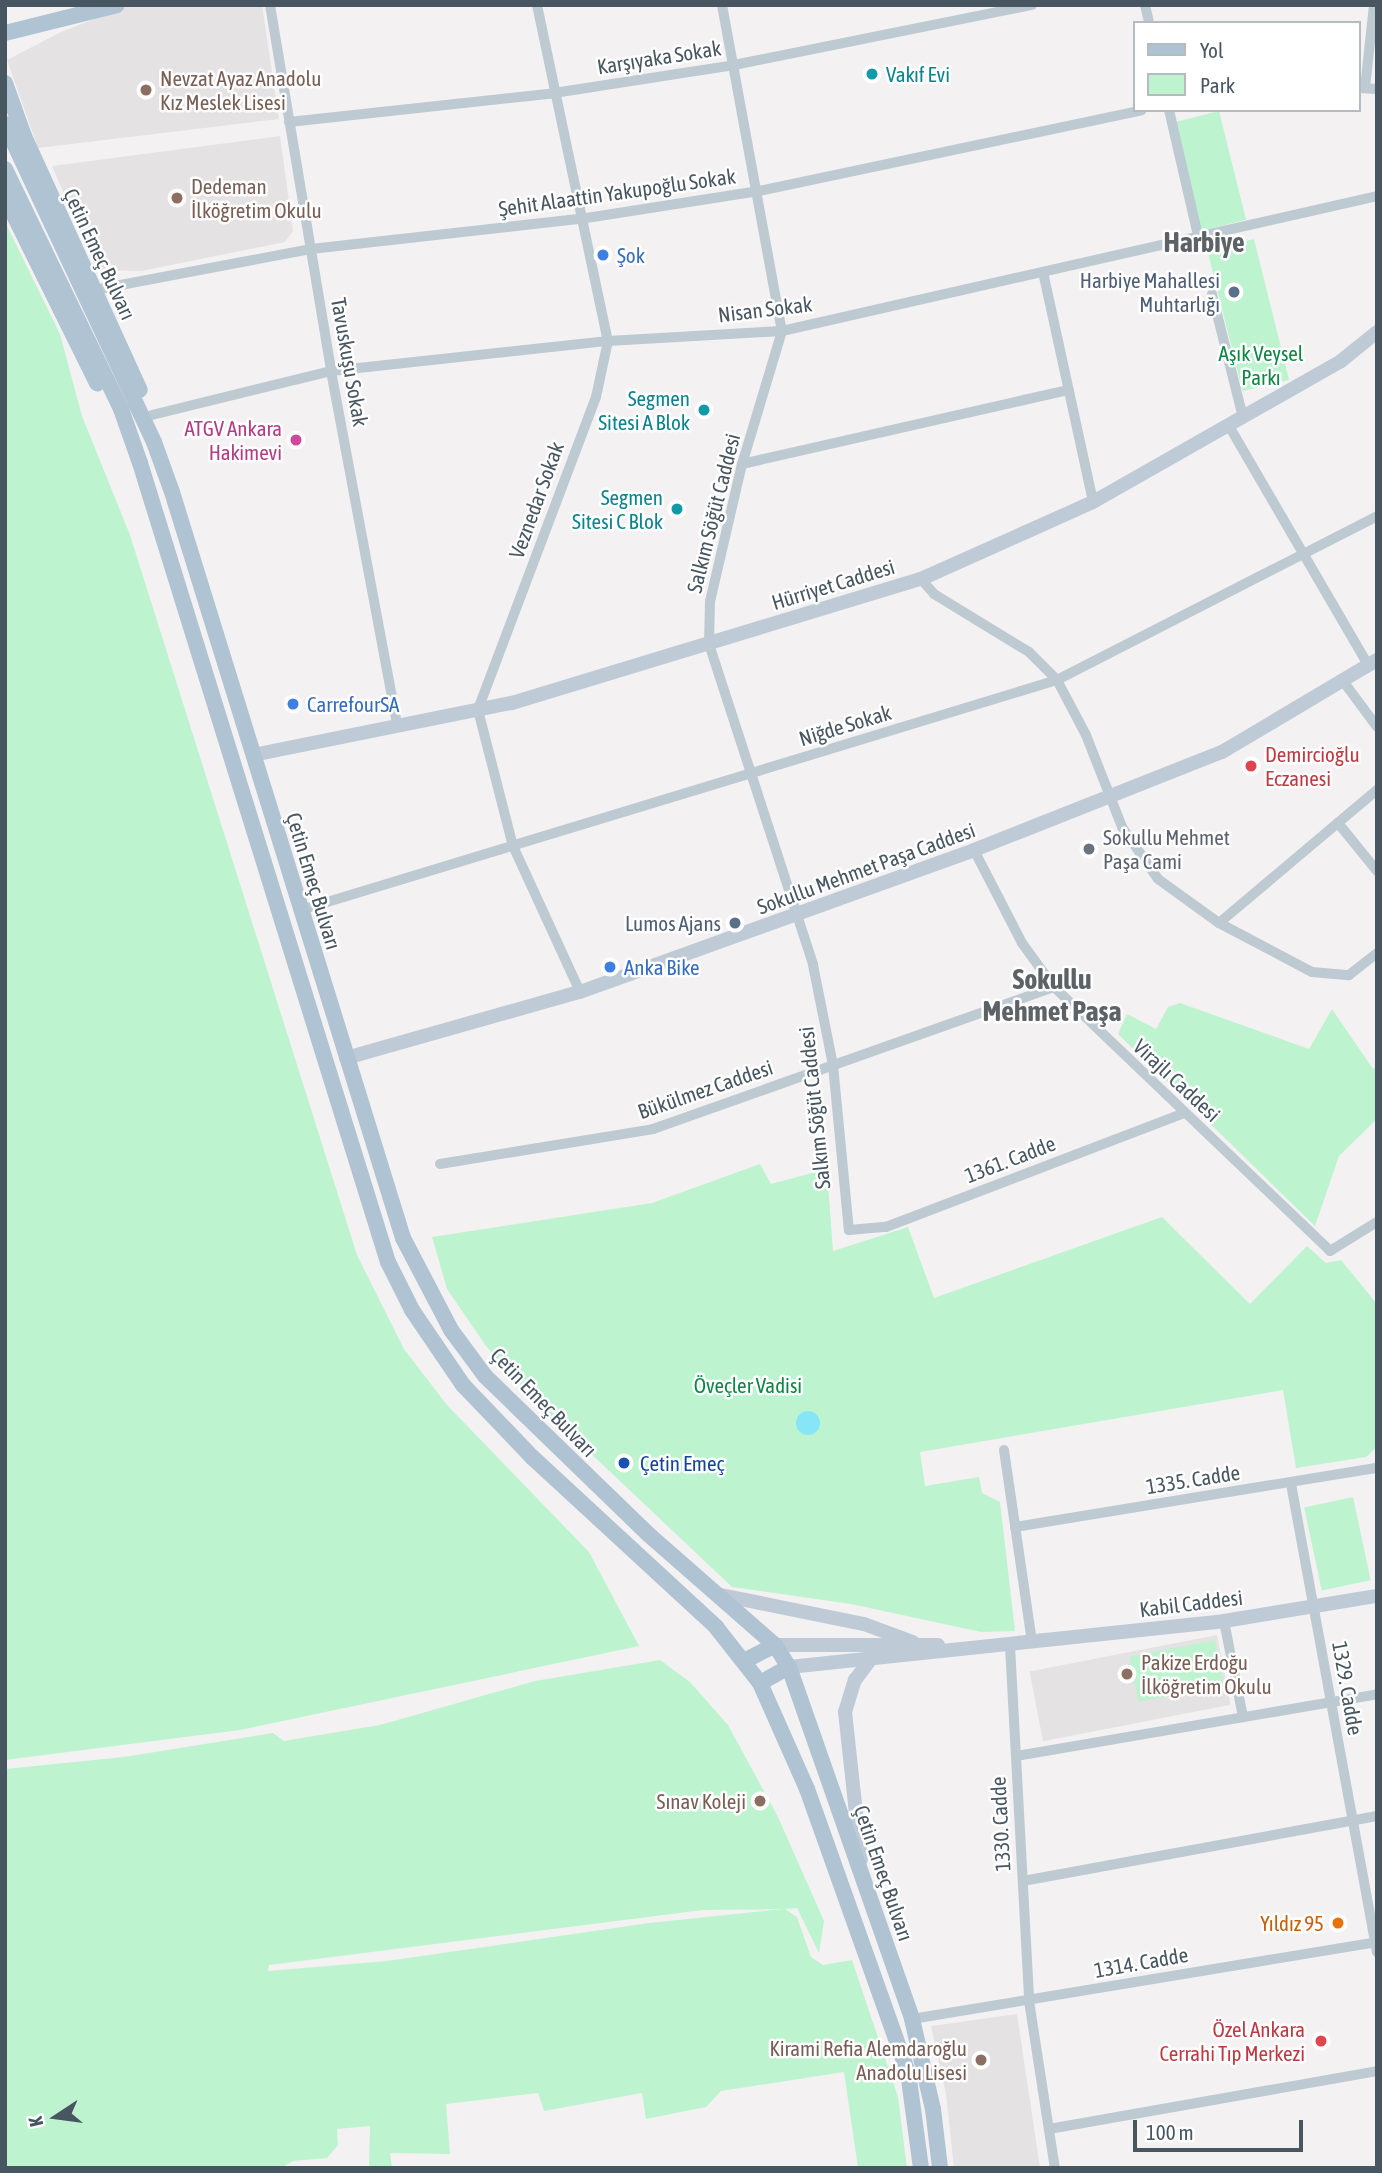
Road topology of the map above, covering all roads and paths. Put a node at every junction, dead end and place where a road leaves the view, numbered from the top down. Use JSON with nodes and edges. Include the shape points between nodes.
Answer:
{"nodes":[{"id":1,"x":117,"y":5,"type":"edge"},
{"id":2,"x":270,"y":5,"type":"edge"},
{"id":3,"x":537,"y":5,"type":"edge"},
{"id":4,"x":722,"y":5,"type":"edge"},
{"id":5,"x":1032,"y":5,"type":"edge"},
{"id":6,"x":1374,"y":5,"type":"edge"},
{"id":7,"x":5,"y":33,"type":"edge"},
{"id":8,"x":734,"y":65,"type":"junction"},
{"id":9,"x":5,"y":83,"type":"edge"},
{"id":10,"x":1362,"y":88,"type":"edge"},
{"id":11,"x":1377,"y":89,"type":"edge"},
{"id":12,"x":554,"y":93,"type":"junction"},
{"id":13,"x":1134,"y":112,"type":"edge"},
{"id":14,"x":1169,"y":112,"type":"edge"},
{"id":15,"x":289,"y":122,"type":"junction"},
{"id":16,"x":5,"y":124,"type":"edge"},
{"id":17,"x":5,"y":169,"type":"edge"},
{"id":18,"x":759,"y":191,"type":"junction"},
{"id":19,"x":1377,"y":196,"type":"edge"},
{"id":20,"x":5,"y":197,"type":"edge"},
{"id":21,"x":580,"y":219,"type":"junction"},
{"id":22,"x":1198,"y":236,"type":"junction"},
{"id":23,"x":311,"y":249,"type":"junction"},
{"id":24,"x":1044,"y":272,"type":"junction"},
{"id":25,"x":94,"y":290,"type":"junction"},
{"id":26,"x":1212,"y":294,"type":"dead end"},
{"id":27,"x":782,"y":331,"type":"junction"},
{"id":28,"x":1377,"y":332,"type":"edge"},
{"id":29,"x":608,"y":341,"type":"junction"},
{"id":30,"x":331,"y":371,"type":"junction"},
{"id":31,"x":1069,"y":390,"type":"junction"},
{"id":32,"x":152,"y":415,"type":"junction"},
{"id":33,"x":1243,"y":417,"type":"junction"},
{"id":34,"x":1229,"y":426,"type":"junction"},
{"id":35,"x":154,"y":442,"type":"junction"},
{"id":36,"x":140,"y":463,"type":"junction"},
{"id":37,"x":742,"y":464,"type":"junction"},
{"id":38,"x":1093,"y":502,"type":"junction"},
{"id":39,"x":1377,"y":516,"type":"edge"},
{"id":40,"x":1302,"y":556,"type":"junction"},
{"id":41,"x":921,"y":579,"type":"junction"},
{"id":42,"x":709,"y":644,"type":"junction"},
{"id":43,"x":1372,"y":663,"type":"edge"},
{"id":44,"x":1057,"y":680,"type":"junction"},
{"id":45,"x":1343,"y":681,"type":"junction"},
{"id":46,"x":478,"y":710,"type":"junction"},
{"id":47,"x":397,"y":724,"type":"junction"},
{"id":48,"x":1377,"y":727,"type":"edge"},
{"id":49,"x":253,"y":755,"type":"junction"},
{"id":50,"x":750,"y":775,"type":"junction"},
{"id":51,"x":1377,"y":790,"type":"edge"},
{"id":52,"x":1110,"y":797,"type":"junction"},
{"id":53,"x":1338,"y":823,"type":"junction"},
{"id":54,"x":513,"y":846,"type":"junction"},
{"id":55,"x":974,"y":850,"type":"junction"},
{"id":56,"x":1377,"y":871,"type":"edge"},
{"id":57,"x":301,"y":910,"type":"junction"},
{"id":58,"x":800,"y":915,"type":"junction"},
{"id":59,"x":1219,"y":923,"type":"junction"},
{"id":60,"x":1377,"y":953,"type":"edge"},
{"id":61,"x":1054,"y":987,"type":"junction"},
{"id":62,"x":580,"y":992,"type":"junction"},
{"id":63,"x":346,"y":1058,"type":"junction"},
{"id":64,"x":326,"y":1063,"type":"junction"},
{"id":65,"x":833,"y":1065,"type":"junction"},
{"id":66,"x":1184,"y":1113,"type":"junction"},
{"id":67,"x":440,"y":1164,"type":"dead end"},
{"id":68,"x":1377,"y":1222,"type":"edge"},
{"id":69,"x":849,"y":1230,"type":"joint"},
{"id":70,"x":1004,"y":1450,"type":"dead end"},
{"id":71,"x":1377,"y":1468,"type":"edge"},
{"id":72,"x":1291,"y":1483,"type":"junction"},
{"id":73,"x":1016,"y":1527,"type":"junction"},
{"id":74,"x":721,"y":1595,"type":"junction"},
{"id":75,"x":1377,"y":1596,"type":"edge"},
{"id":76,"x":1313,"y":1607,"type":"junction"},
{"id":77,"x":1224,"y":1621,"type":"junction"},
{"id":78,"x":1032,"y":1643,"type":"junction"},
{"id":79,"x":775,"y":1645,"type":"junction"},
{"id":80,"x":920,"y":1645,"type":"junction"},
{"id":81,"x":1010,"y":1646,"type":"junction"},
{"id":82,"x":746,"y":1660,"type":"junction"},
{"id":83,"x":870,"y":1660,"type":"junction"},
{"id":84,"x":789,"y":1667,"type":"junction"},
{"id":85,"x":760,"y":1683,"type":"junction"},
{"id":86,"x":1377,"y":1694,"type":"edge"},
{"id":87,"x":1331,"y":1702,"type":"junction"},
{"id":88,"x":1243,"y":1717,"type":"junction"},
{"id":89,"x":1016,"y":1756,"type":"junction"},
{"id":90,"x":1377,"y":1816,"type":"edge"},
{"id":91,"x":1353,"y":1821,"type":"junction"},
{"id":92,"x":863,"y":1878,"type":"junction"},
{"id":93,"x":1023,"y":1881,"type":"junction"},
{"id":94,"x":1376,"y":1945,"type":"edge"},
{"id":95,"x":1029,"y":2001,"type":"junction"},
{"id":96,"x":912,"y":2019,"type":"junction"},
{"id":97,"x":1377,"y":2071,"type":"edge"},
{"id":98,"x":1049,"y":2129,"type":"junction"},
{"id":99,"x":921,"y":2168,"type":"edge"},
{"id":100,"x":940,"y":2168,"type":"edge"},
{"id":101,"x":1055,"y":2168,"type":"edge"}],
"edges":[{"from":1,"to":7,"type":"main road"},
{"from":2,"to":15,"type":"street","name":"Tavuskuşu Sokak"},
{"from":3,"to":12,"type":"street","name":"Veznedar Sokak"},
{"from":4,"to":8,"type":"street","name":"Salkım Söğüt Caddesi"},
{"from":5,"to":8,"type":"street","name":"Karşıyaka Sokak"},
{"from":6,"to":10,"type":"street"},
{"from":8,"to":12,"type":"street","name":"Karşıyaka Sokak"},
{"from":8,"to":18,"type":"street","name":"Salkım Söğüt Caddesi"},
{"from":9,"to":25,"type":"main road","name":"Çetin Emeç Bulvarı"},
{"from":10,"to":11,"type":"street"},
{"from":12,"to":15,"type":"street","name":"Karşıyaka Sokak"},
{"from":12,"to":21,"type":"street","name":"Veznedar Sokak"},
{"from":13,"to":18,"type":"street","name":"Şehit Alaattin Yakupoğlu Sokak"},
{"from":14,"to":22,"type":"street"},
{"from":15,"to":23,"type":"street","name":"Tavuskuşu Sokak"},
{"from":16,"to":35,"type":"main road","name":"Çetin Emeç Bulvarı"},
{"from":17,"to":36,"type":"main road","name":"Çetin Emeç Bulvarı","via":[[121,409]]},
{"from":18,"to":21,"type":"street","name":"Şehit Alaattin Yakupoğlu Sokak"},
{"from":18,"to":27,"type":"street","name":"Salkım Söğüt Caddesi"},
{"from":19,"to":22,"type":"street","name":"Nisan Sokak"},
{"from":20,"to":36,"type":"main road","name":"Çetin Emeç Bulvarı"},
{"from":21,"to":23,"type":"street","name":"Şehit Alaattin Yakupoğlu Sokak"},
{"from":21,"to":29,"type":"street","name":"Veznedar Sokak"},
{"from":22,"to":24,"type":"street","name":"Nisan Sokak"},
{"from":23,"to":25,"type":"street","name":"Şehit Alaattin Yakupoğlu Sokak"},
{"from":23,"to":30,"type":"street","name":"Tavuskuşu Sokak"},
{"from":24,"to":27,"type":"street","name":"Nisan Sokak"},
{"from":24,"to":31,"type":"street"},
{"from":25,"to":32,"type":"main road","name":"Çetin Emeç Bulvarı"},
{"from":26,"to":33,"type":"street"},
{"from":27,"to":29,"type":"street","name":"Nisan Sokak"},
{"from":27,"to":37,"type":"street","name":"Salkım Söğüt Caddesi"},
{"from":28,"to":33,"type":"main road","name":"Hürriyet Caddesi","via":[[1341,361]]},
{"from":29,"to":30,"type":"street","name":"Nisan Sokak"},
{"from":29,"to":46,"type":"street","name":"Veznedar Sokak","via":[[596,397]]},
{"from":30,"to":32,"type":"street","name":"Nisan Sokak"},
{"from":30,"to":47,"type":"street","name":"Tavuskuşu Sokak"},
{"from":31,"to":37,"type":"street"},
{"from":31,"to":38,"type":"street"},
{"from":32,"to":35,"type":"main road","name":"Çetin Emeç Bulvarı"},
{"from":33,"to":34,"type":"main road","name":"Hürriyet Caddesi"},
{"from":34,"to":38,"type":"main road","name":"Hürriyet Caddesi"},
{"from":34,"to":40,"type":"street"},
{"from":35,"to":49,"type":"main road","name":"Çetin Emeç Bulvarı"},
{"from":36,"to":64,"type":"main road","name":"Çetin Emeç Bulvarı"},
{"from":37,"to":42,"type":"street","name":"Salkım Söğüt Caddesi","via":[[710,601]]},
{"from":38,"to":41,"type":"main road","name":"Hürriyet Caddesi"},
{"from":39,"to":40,"type":"street","name":"Niğde Sokak"},
{"from":40,"to":43,"type":"street"},
{"from":40,"to":44,"type":"street","name":"Niğde Sokak"},
{"from":41,"to":42,"type":"main road","name":"Hürriyet Caddesi"},
{"from":41,"to":44,"type":"street","via":[[934,594],[1029,652]]},
{"from":42,"to":46,"type":"main road","name":"Hürriyet Caddesi"},
{"from":42,"to":50,"type":"street","name":"Salkım Söğüt Caddesi"},
{"from":43,"to":45,"type":"main road","name":"Sokullu Mehmet Paşa Caddesi"},
{"from":44,"to":50,"type":"street","name":"Niğde Sokak"},
{"from":44,"to":52,"type":"street","via":[[1086,735]]},
{"from":45,"to":48,"type":"street"},
{"from":45,"to":52,"type":"main road","name":"Sokullu Mehmet Paşa Caddesi","via":[[1222,752]]},
{"from":46,"to":47,"type":"main road","name":"Hürriyet Caddesi"},
{"from":46,"to":54,"type":"street"},
{"from":47,"to":49,"type":"main road","name":"Hürriyet Caddesi"},
{"from":49,"to":57,"type":"main road","name":"Çetin Emeç Bulvarı"},
{"from":50,"to":54,"type":"street","name":"Niğde Sokak"},
{"from":50,"to":58,"type":"street","name":"Salkım Söğüt Caddesi"},
{"from":51,"to":53,"type":"street"},
{"from":52,"to":55,"type":"main road","name":"Sokullu Mehmet Paşa Caddesi"},
{"from":52,"to":59,"type":"street","via":[[1128,838],[1158,879]]},
{"from":53,"to":56,"type":"street"},
{"from":53,"to":59,"type":"street"},
{"from":54,"to":57,"type":"street","name":"Niğde Sokak"},
{"from":54,"to":62,"type":"street"},
{"from":55,"to":58,"type":"main road","name":"Sokullu Mehmet Paşa Caddesi"},
{"from":55,"to":61,"type":"street","name":"Virajlı Caddesi","via":[[1022,943]]},
{"from":57,"to":63,"type":"main road","name":"Çetin Emeç Bulvarı"},
{"from":58,"to":62,"type":"main road","name":"Sokullu Mehmet Paşa Caddesi"},
{"from":58,"to":65,"type":"street","name":"Salkım Söğüt Caddesi"},
{"from":59,"to":60,"type":"street","via":[[1274,956],[1326,976],[1349,975]]},
{"from":61,"to":65,"type":"street","name":"Bükülmez Caddesi"},
{"from":61,"to":66,"type":"street","name":"Virajlı Caddesi"},
{"from":62,"to":63,"type":"main road","name":"Sokullu Mehmet Paşa Caddesi"},
{"from":63,"to":64,"type":"main road"},
{"from":63,"to":74,"type":"main road","name":"Çetin Emeç Bulvarı","via":[[403,1238],[451,1330],[485,1376],[543,1435]]},
{"from":64,"to":82,"type":"main road","name":"Çetin Emeç Bulvarı","via":[[388,1262],[436,1349],[495,1420]]},
{"from":65,"to":67,"type":"street","name":"Bükülmez Caddesi","via":[[632,1134]]},
{"from":65,"to":69,"type":"street","name":"Salkım Söğüt Caddesi"},
{"from":66,"to":68,"type":"street","name":"Virajlı Caddesi","via":[[1330,1251]]},
{"from":66,"to":69,"type":"street","name":"1361. Cadde","via":[[886,1227]]},
{"from":70,"to":73,"type":"street"},
{"from":71,"to":72,"type":"street","name":"1335. Cadde"},
{"from":72,"to":73,"type":"street","name":"1335. Cadde"},
{"from":72,"to":76,"type":"street","name":"1329. Cadde"},
{"from":73,"to":78,"type":"street"},
{"from":74,"to":79,"type":"main road","name":"Çetin Emeç Bulvarı"},
{"from":74,"to":80,"type":"main road","via":[[864,1623]]},
{"from":75,"to":76,"type":"main road","name":"Kabil Caddesi"},
{"from":76,"to":77,"type":"main road","name":"Kabil Caddesi"},
{"from":76,"to":87,"type":"street","name":"1329. Cadde"},
{"from":77,"to":78,"type":"main road","name":"Kabil Caddesi"},
{"from":77,"to":88,"type":"street"},
{"from":78,"to":81,"type":"main road","name":"Kabil Caddesi"},
{"from":79,"to":80,"type":"main road","name":"Kabil Caddesi"},
{"from":79,"to":82,"type":"main road"},
{"from":79,"to":84,"type":"main road","name":"Çetin Emeç Bulvarı"},
{"from":80,"to":81,"type":"main road","name":"Kabil Caddesi"},
{"from":81,"to":83,"type":"main road","name":"Kabil Caddesi"},
{"from":81,"to":89,"type":"street","name":"1330. Cadde"},
{"from":82,"to":85,"type":"main road","name":"Çetin Emeç Bulvarı"},
{"from":83,"to":84,"type":"main road","name":"Kabil Caddesi"},
{"from":83,"to":92,"type":"main road","via":[[855,1680],[845,1712]]},
{"from":84,"to":85,"type":"main road"},
{"from":84,"to":92,"type":"main road","name":"Çetin Emeç Bulvarı"},
{"from":85,"to":99,"type":"main road","name":"Çetin Emeç Bulvarı","via":[[807,1789],[908,2072]]},
{"from":86,"to":87,"type":"street"},
{"from":87,"to":88,"type":"street"},
{"from":87,"to":91,"type":"street","name":"1329. Cadde"},
{"from":88,"to":89,"type":"street"},
{"from":89,"to":93,"type":"street","name":"1330. Cadde"},
{"from":90,"to":91,"type":"street"},
{"from":91,"to":93,"type":"street"},
{"from":91,"to":94,"type":"street","name":"1329. Cadde"},
{"from":92,"to":96,"type":"main road","name":"Çetin Emeç Bulvarı"},
{"from":93,"to":95,"type":"street","name":"1330. Cadde"},
{"from":94,"to":95,"type":"street","name":"1314. Cadde"},
{"from":95,"to":96,"type":"street","name":"1314. Cadde"},
{"from":95,"to":98,"type":"street","name":"1330. Cadde"},
{"from":96,"to":100,"type":"main road","name":"Çetin Emeç Bulvarı","via":[[933,2109]]},
{"from":97,"to":98,"type":"street"},
{"from":98,"to":101,"type":"street","name":"1330. Cadde"}]}
